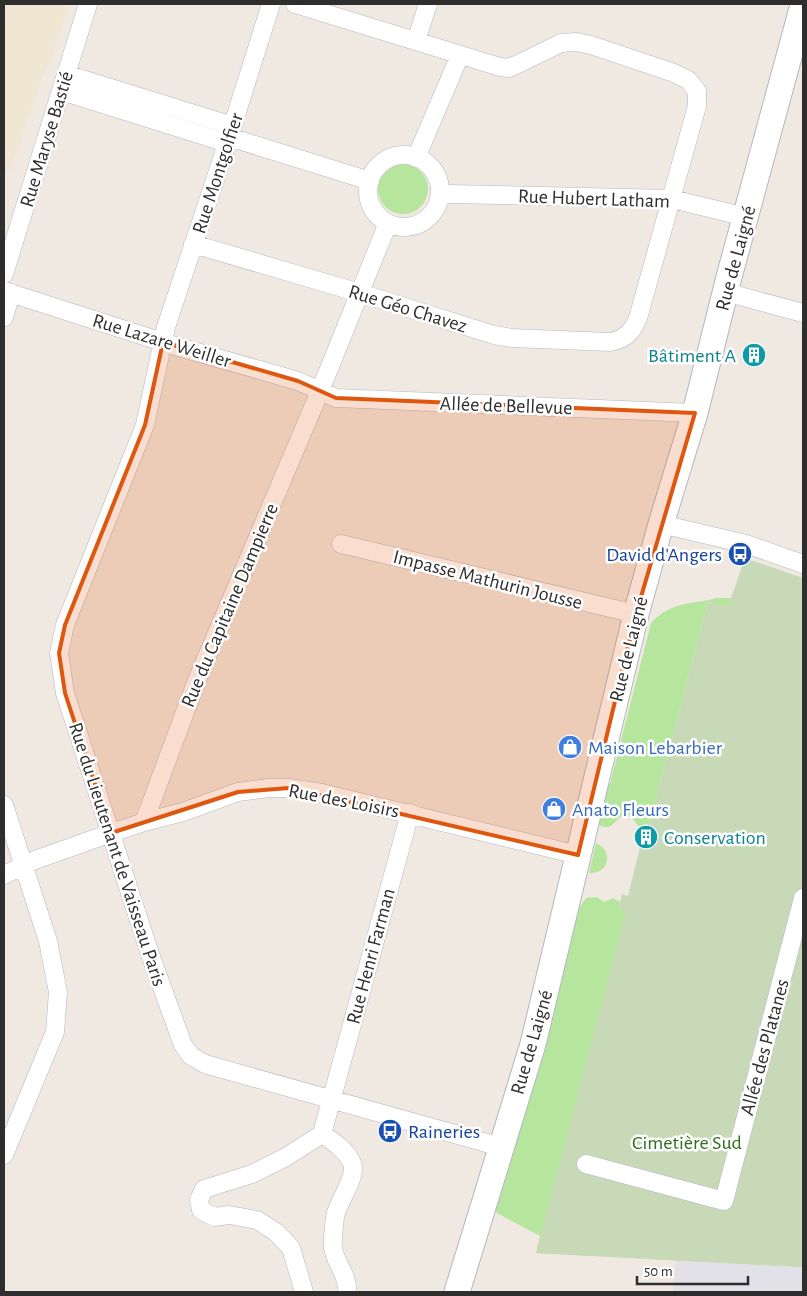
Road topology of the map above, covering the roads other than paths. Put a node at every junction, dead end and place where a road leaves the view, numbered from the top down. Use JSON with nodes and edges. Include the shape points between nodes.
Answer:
{"nodes":[{"id":1,"x":88,"y":4,"type":"edge"},
{"id":2,"x":271,"y":4,"type":"edge"},
{"id":3,"x":295,"y":4,"type":"edge"},
{"id":4,"x":428,"y":4,"type":"edge"},
{"id":5,"x":803,"y":6,"type":"edge"},
{"id":6,"x":318,"y":7,"type":"edge"},
{"id":7,"x":416,"y":41,"type":"junction"},
{"id":8,"x":460,"y":54,"type":"junction"},
{"id":9,"x":64,"y":83,"type":"junction"},
{"id":10,"x":230,"y":135,"type":"junction"},
{"id":11,"x":416,"y":158,"type":"junction"},
{"id":12,"x":370,"y":181,"type":"junction"},
{"id":13,"x":440,"y":196,"type":"junction"},
{"id":14,"x":672,"y":199,"type":"junction"},
{"id":15,"x":746,"y":217,"type":"junction"},
{"id":16,"x":388,"y":223,"type":"junction"},
{"id":17,"x":193,"y":244,"type":"junction"},
{"id":18,"x":4,"y":274,"type":"edge"},
{"id":19,"x":7,"y":292,"type":"edge"},
{"id":20,"x":725,"y":292,"type":"junction"},
{"id":21,"x":360,"y":293,"type":"junction"},
{"id":22,"x":803,"y":313,"type":"edge"},
{"id":23,"x":4,"y":317,"type":"edge"},
{"id":24,"x":163,"y":342,"type":"junction"},
{"id":25,"x":320,"y":390,"type":"junction"},
{"id":26,"x":694,"y":413,"type":"junction"},
{"id":27,"x":661,"y":524,"type":"junction"},
{"id":28,"x":341,"y":544,"type":"dead end"},
{"id":29,"x":803,"y":564,"type":"edge"},
{"id":30,"x":636,"y":614,"type":"junction"},
{"id":31,"x":4,"y":805,"type":"edge"},
{"id":32,"x":410,"y":813,"type":"junction"},
{"id":33,"x":144,"y":822,"type":"junction"},
{"id":34,"x":111,"y":833,"type":"junction"},
{"id":35,"x":578,"y":855,"type":"junction"},
{"id":36,"x":24,"y":865,"type":"junction"},
{"id":37,"x":4,"y":876,"type":"edge"},
{"id":38,"x":803,"y":901,"type":"edge"},
{"id":39,"x":331,"y":1099,"type":"junction"},
{"id":40,"x":322,"y":1134,"type":"junction"},
{"id":41,"x":501,"y":1147,"type":"junction"},
{"id":42,"x":4,"y":1155,"type":"edge"},
{"id":43,"x":586,"y":1164,"type":"dead end"},
{"id":44,"x":304,"y":1292,"type":"edge"},
{"id":45,"x":347,"y":1292,"type":"edge"},
{"id":46,"x":457,"y":1292,"type":"edge"}],
"edges":[{"from":1,"to":9,"type":"street","name":"Rue Maryse Bastié"},
{"from":2,"to":10,"type":"street","name":"Rue Montgolfier"},
{"from":3,"to":6,"type":"street"},
{"from":4,"to":7,"type":"street"},
{"from":5,"to":15,"type":"street","name":"Rue de Laigné"},
{"from":6,"to":7,"type":"street"},
{"from":7,"to":8,"type":"street"},
{"from":8,"to":11,"type":"street"},
{"from":8,"to":14,"type":"street","via":[[508,68],[562,44],[576,42],[688,80],[697,91],[697,106]]},
{"from":9,"to":10,"type":"street"},
{"from":9,"to":18,"type":"street","name":"Rue Maryse Bastié"},
{"from":10,"to":12,"type":"street"},
{"from":10,"to":17,"type":"street","name":"Rue Montgolfier"},
{"from":11,"to":12,"type":"street","via":[[397,156],[388,160],[380,165]]},
{"from":11,"to":13,"type":"street","via":[[434,172]]},
{"from":12,"to":16,"type":"street","via":[[371,205]]},
{"from":13,"to":14,"type":"street","name":"Rue Hubert Latham"},
{"from":13,"to":16,"type":"street","via":[[437,207],[421,223],[404,227]]},
{"from":14,"to":15,"type":"street","name":"Rue Hubert Latham"},
{"from":14,"to":21,"type":"street","name":"Rue Géo Chavez","via":[[638,318],[628,336],[618,340],[494,335]]},
{"from":15,"to":20,"type":"street","name":"Rue de Laigné"},
{"from":16,"to":21,"type":"street","name":"Rue du Capitaine Dampierre"},
{"from":17,"to":21,"type":"street","name":"Rue Géo Chavez"},
{"from":17,"to":24,"type":"street","name":"Rue Montgolfier"},
{"from":19,"to":23,"type":"street"},
{"from":19,"to":24,"type":"street","name":"Rue Lazare Weiller"},
{"from":20,"to":22,"type":"street"},
{"from":20,"to":26,"type":"street","name":"Rue de Laigné"},
{"from":21,"to":25,"type":"street","name":"Rue du Capitaine Dampierre"},
{"from":24,"to":25,"type":"street","name":"Rue Lazare Weiller"},
{"from":24,"to":34,"type":"street","name":"Rue du Lieutenant de Vaisseau Paris","via":[[145,425],[65,625],[59,653],[65,693]]},
{"from":25,"to":26,"type":"street","name":"Allée de Bellevue","via":[[336,398]]},
{"from":25,"to":33,"type":"street","name":"Rue du Capitaine Dampierre","via":[[197,680]]},
{"from":26,"to":27,"type":"street","name":"Rue de Laigné"},
{"from":27,"to":29,"type":"street","via":[[746,544]]},
{"from":27,"to":30,"type":"street","name":"Rue de Laigné"},
{"from":28,"to":30,"type":"street","name":"Impasse Mathurin Jousse"},
{"from":30,"to":35,"type":"street","name":"Rue de Laigné"},
{"from":31,"to":36,"type":"street"},
{"from":32,"to":33,"type":"street","name":"Rue des Loisirs","via":[[322,793],[269,788],[238,792]]},
{"from":32,"to":35,"type":"street","name":"Rue des Loisirs"},
{"from":32,"to":39,"type":"street","name":"Rue Henri Farman"},
{"from":33,"to":34,"type":"street","name":"Rue des Loisirs"},
{"from":34,"to":36,"type":"street","name":"Rue des Loisirs"},
{"from":34,"to":39,"type":"street","name":"Rue du Lieutenant de Vaisseau Paris","via":[[179,1036],[191,1056],[205,1064]]},
{"from":35,"to":41,"type":"street","name":"Rue de Laigné","via":[[533,1044]]},
{"from":36,"to":37,"type":"street","name":"Rue des Loisirs"},
{"from":36,"to":42,"type":"street","via":[[48,941],[58,992],[55,1032]]},
{"from":38,"to":43,"type":"street","name":"Allée des Platanes","via":[[724,1201]]},
{"from":39,"to":40,"type":"street","name":"Rue Henri Farman"},
{"from":39,"to":41,"type":"street","name":"Rue du Lieutenant de Vaisseau Paris"},
{"from":40,"to":44,"type":"street","via":[[252,1174],[204,1189],[199,1200],[201,1210],[214,1217],[229,1215],[257,1220],[276,1232],[291,1248]]},
{"from":40,"to":45,"type":"street","via":[[341,1148],[353,1165],[353,1175],[336,1208],[333,1249],[344,1273]]},
{"from":41,"to":46,"type":"street","name":"Rue de Laigné"}]}
